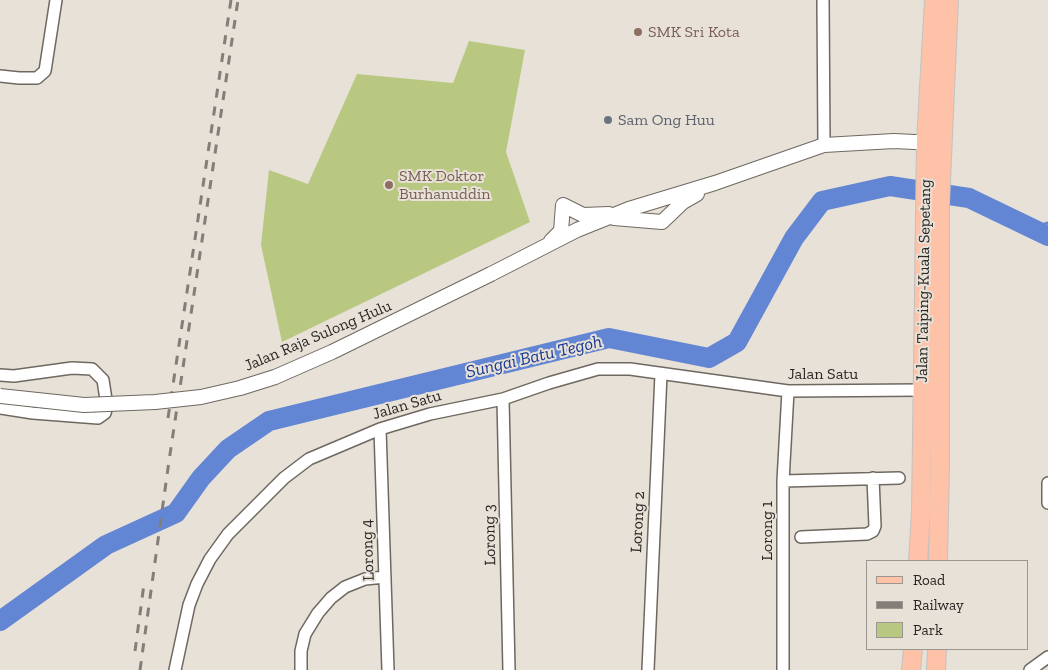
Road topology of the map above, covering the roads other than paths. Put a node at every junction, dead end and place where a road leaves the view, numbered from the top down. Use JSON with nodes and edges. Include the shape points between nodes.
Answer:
{"nodes":[{"id":1,"x":56,"y":0,"type":"edge"},
{"id":2,"x":824,"y":0,"type":"edge"},
{"id":3,"x":934,"y":0,"type":"edge"},
{"id":4,"x":949,"y":0,"type":"edge"},
{"id":5,"x":0,"y":76,"type":"edge"},
{"id":6,"x":934,"y":143,"type":"junction"},
{"id":7,"x":824,"y":145,"type":"junction"},
{"id":8,"x":715,"y":183,"type":"junction"},
{"id":9,"x":933,"y":204,"type":"junction"},
{"id":10,"x":629,"y":210,"type":"junction"},
{"id":11,"x":611,"y":218,"type":"junction"},
{"id":12,"x":545,"y":247,"type":"junction"},
{"id":13,"x":661,"y":374,"type":"junction"},
{"id":14,"x":0,"y":375,"type":"edge"},
{"id":15,"x":921,"y":390,"type":"junction"},
{"id":16,"x":788,"y":392,"type":"junction"},
{"id":17,"x":0,"y":396,"type":"edge"},
{"id":18,"x":502,"y":399,"type":"junction"},
{"id":19,"x":0,"y":408,"type":"edge"},
{"id":20,"x":380,"y":429,"type":"junction"},
{"id":21,"x":873,"y":478,"type":"junction"},
{"id":22,"x":899,"y":478,"type":"dead end"},
{"id":23,"x":783,"y":481,"type":"junction"},
{"id":24,"x":1048,"y":483,"type":"edge"},
{"id":25,"x":1048,"y":503,"type":"edge"},
{"id":26,"x":801,"y":537,"type":"dead end"},
{"id":27,"x":918,"y":560,"type":"edge"},
{"id":28,"x":938,"y":560,"type":"edge"},
{"id":29,"x":385,"y":577,"type":"junction"},
{"id":30,"x":913,"y":650,"type":"edge"},
{"id":31,"x":937,"y":650,"type":"edge"},
{"id":32,"x":1048,"y":657,"type":"edge"},
{"id":33,"x":175,"y":670,"type":"edge"},
{"id":34,"x":301,"y":670,"type":"edge"},
{"id":35,"x":388,"y":670,"type":"edge"},
{"id":36,"x":509,"y":670,"type":"edge"},
{"id":37,"x":648,"y":670,"type":"edge"},
{"id":38,"x":783,"y":670,"type":"edge"},
{"id":39,"x":911,"y":670,"type":"edge"},
{"id":40,"x":936,"y":670,"type":"edge"},
{"id":41,"x":1030,"y":670,"type":"edge"}],
"edges":[{"from":1,"to":5,"type":"street","via":[[45,71],[37,78]]},
{"from":2,"to":7,"type":"street"},
{"from":3,"to":6,"type":"main road","name":"Jalan Taiping-Kuala Sepetang"},
{"from":4,"to":6,"type":"main road","name":"Jalan Taiping-Kuala Sepetang"},
{"from":6,"to":7,"type":"street","via":[[894,141]]},
{"from":6,"to":9,"type":"main road","name":"Jalan Taiping-Kuala Sepetang"},
{"from":7,"to":8,"type":"street"},
{"from":8,"to":10,"type":"street"},
{"from":8,"to":11,"type":"street","via":[[683,202],[662,222]]},
{"from":9,"to":15,"type":"main road","name":"Jalan Taiping-Kuala Sepetang"},
{"from":9,"to":28,"type":"main road","name":"Jalan Taiping-Kuala Sepetang","via":[[940,468]]},
{"from":10,"to":11,"type":"street","name":"Jalan Raja Sulong Hulu"},
{"from":10,"to":12,"type":"street","via":[[584,215],[563,205],[561,231]]},
{"from":11,"to":12,"type":"street","name":"Jalan Raja Sulong Hulu","via":[[577,230]]},
{"from":12,"to":17,"type":"street","name":"Jalan Raja Sulong Hulu","bridge":true,"via":[[332,352],[240,388],[201,397],[84,405]]},
{"from":13,"to":16,"type":"street","name":"Jalan Satu"},
{"from":13,"to":18,"type":"street","name":"Jalan Satu","via":[[630,369],[598,369]]},
{"from":13,"to":37,"type":"street","name":"Lorong 2"},
{"from":14,"to":19,"type":"street","via":[[92,369],[103,380],[107,406],[105,413],[98,418]]},
{"from":15,"to":16,"type":"street","name":"Jalan Satu"},
{"from":15,"to":27,"type":"main road","name":"Jalan Taiping-Kuala Sepetang"},
{"from":16,"to":23,"type":"street","name":"Lorong 1"},
{"from":18,"to":20,"type":"street","name":"Jalan Satu","via":[[430,414]]},
{"from":18,"to":36,"type":"street","name":"Lorong 3"},
{"from":20,"to":29,"type":"street","name":"Lorong 4"},
{"from":20,"to":33,"type":"street","name":"Jalan Satu","via":[[309,459],[284,478],[228,534],[197,584]]},
{"from":21,"to":22,"type":"street"},
{"from":21,"to":23,"type":"street"},
{"from":21,"to":26,"type":"street","via":[[873,531]]},
{"from":23,"to":38,"type":"street","name":"Lorong 1"},
{"from":24,"to":25,"type":"street"},
{"from":29,"to":34,"type":"street","via":[[365,579],[345,587],[331,598],[305,634]]},
{"from":29,"to":35,"type":"street","name":"Lorong 4"},
{"from":30,"to":39,"type":"main road"},
{"from":31,"to":40,"type":"main road"},
{"from":32,"to":41,"type":"street"}]}
